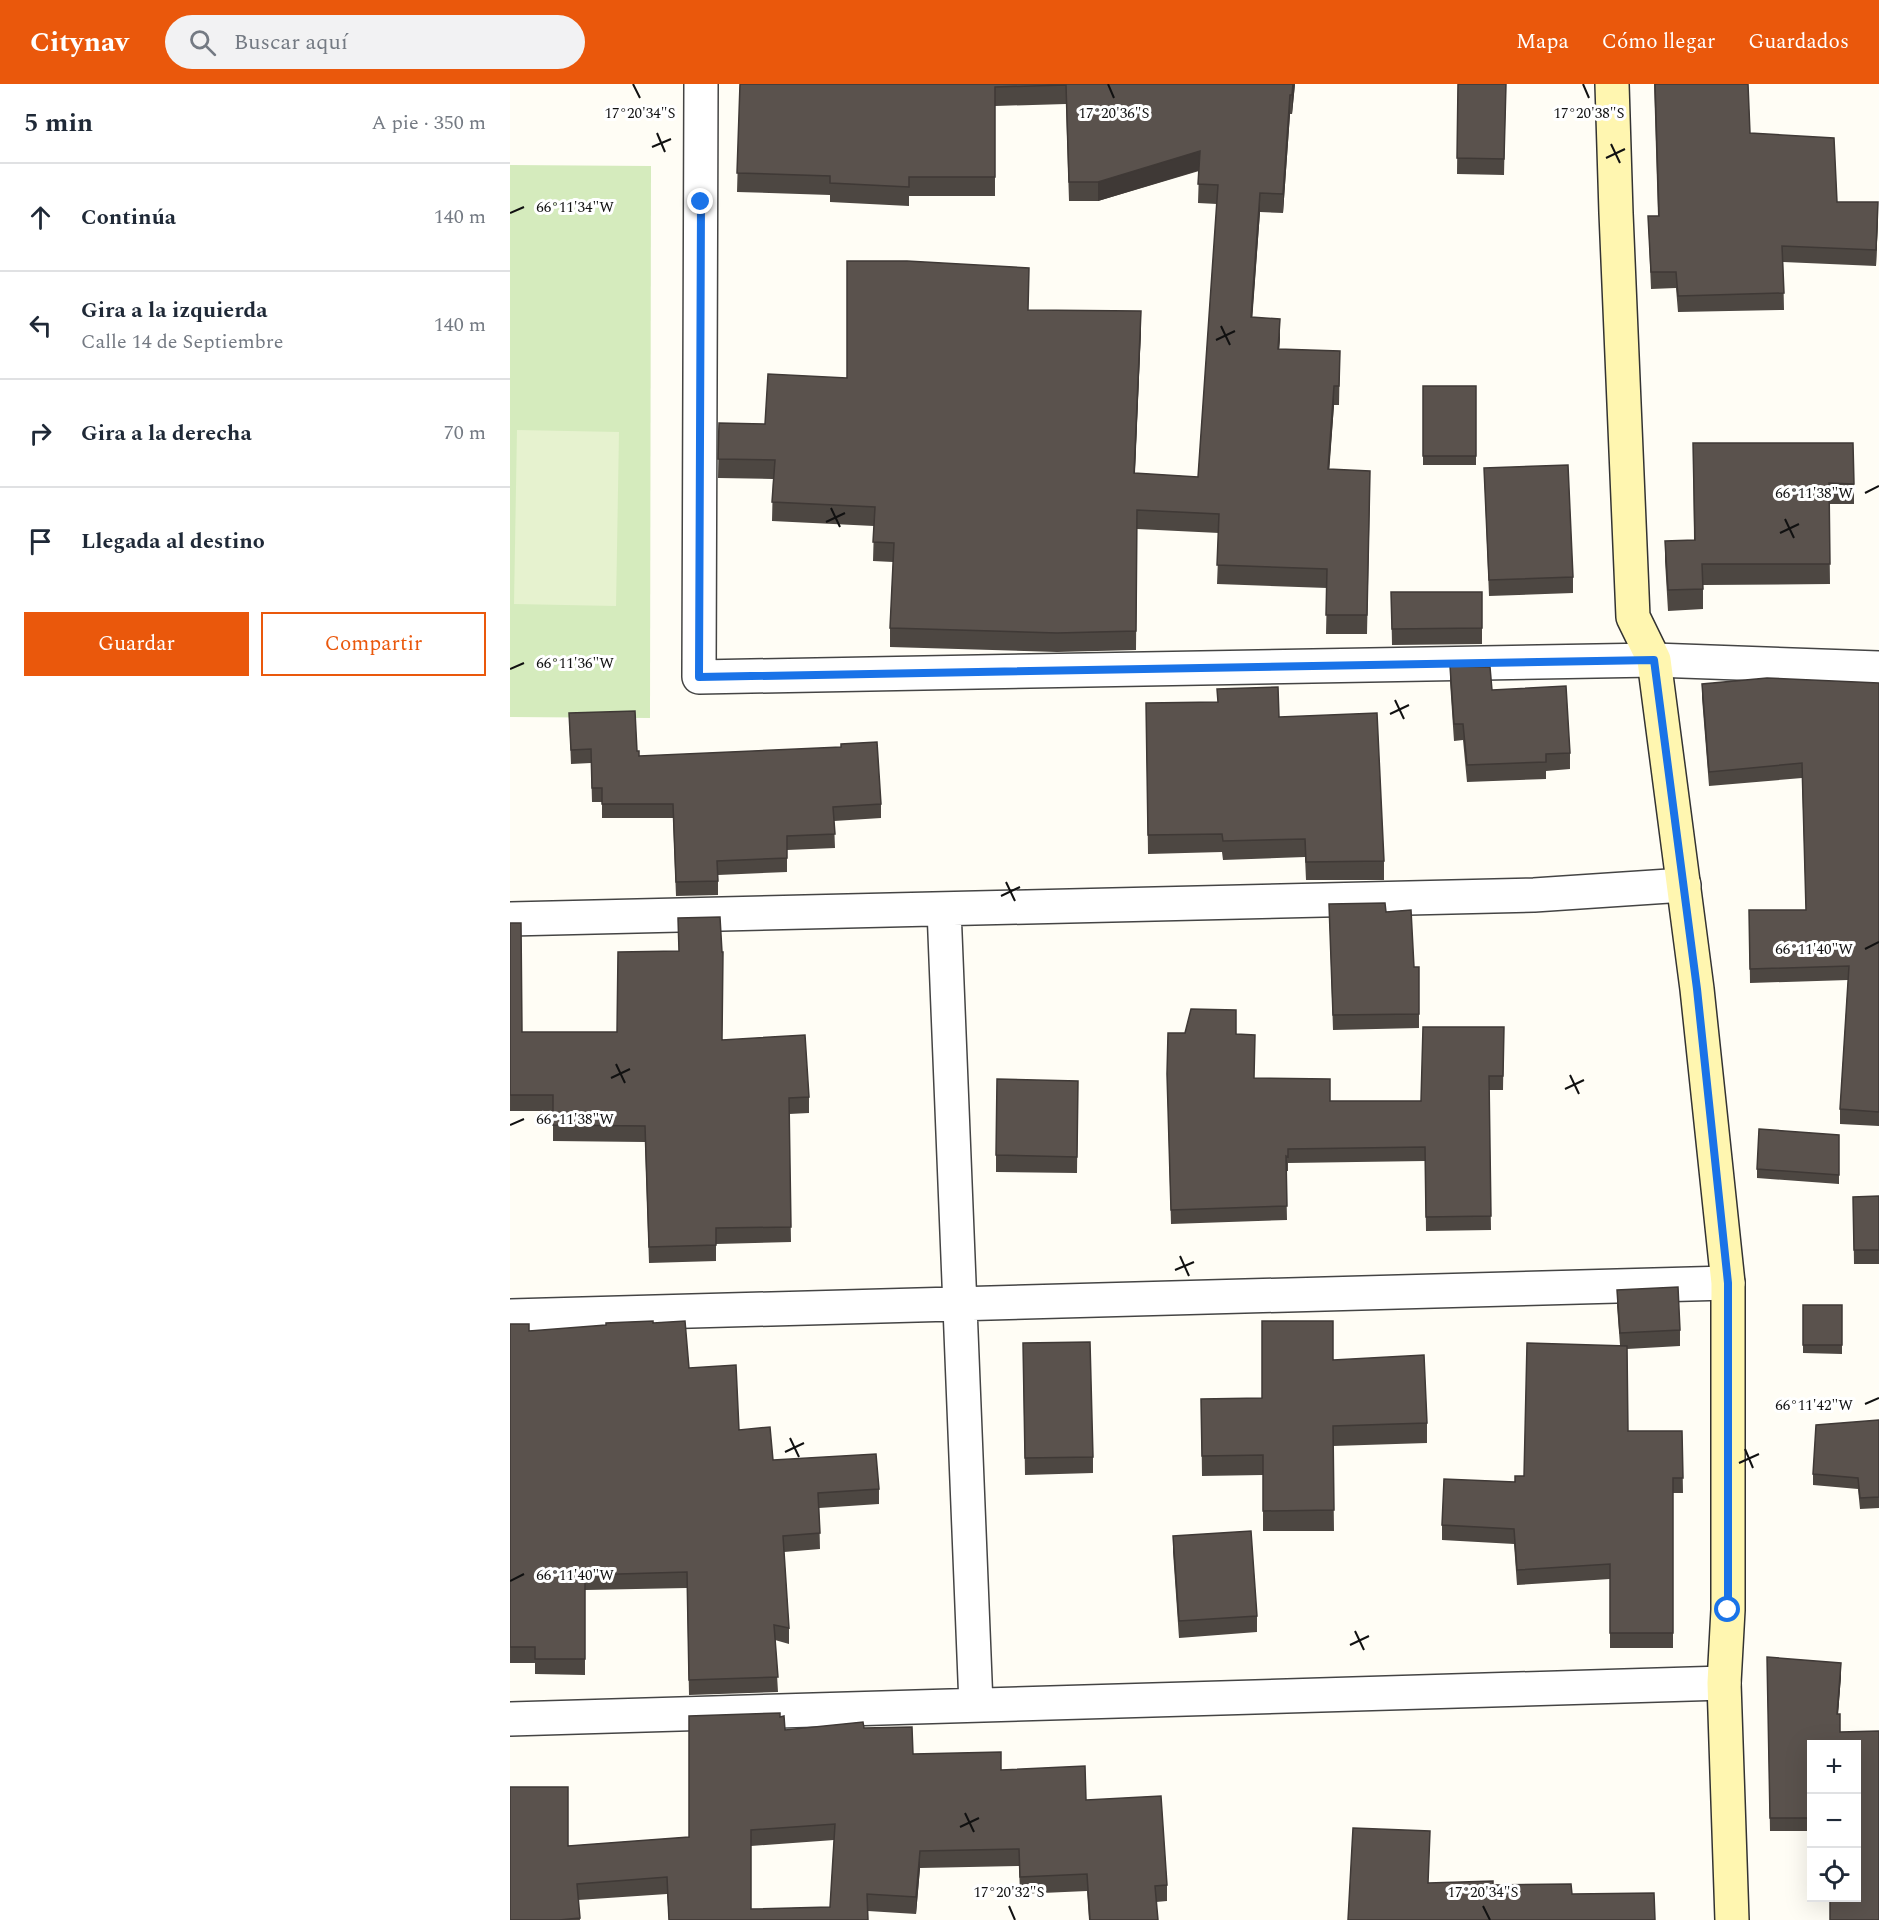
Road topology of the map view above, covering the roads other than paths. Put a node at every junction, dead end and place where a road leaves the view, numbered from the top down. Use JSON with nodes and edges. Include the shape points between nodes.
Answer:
{"nodes":[{"id":1,"x":701,"y":84,"type":"edge"},
{"id":2,"x":1612,"y":84,"type":"edge"},
{"id":3,"x":1654,"y":660,"type":"junction"},
{"id":4,"x":1879,"y":668,"type":"edge"},
{"id":5,"x":1684,"y":885,"type":"junction"},
{"id":6,"x":944,"y":909,"type":"junction"},
{"id":7,"x":510,"y":920,"type":"edge"},
{"id":8,"x":1728,"y":1283,"type":"junction"},
{"id":9,"x":960,"y":1304,"type":"junction"},
{"id":10,"x":510,"y":1316,"type":"edge"},
{"id":11,"x":1724,"y":1683,"type":"junction"},
{"id":12,"x":976,"y":1705,"type":"junction"},
{"id":13,"x":510,"y":1719,"type":"edge"},
{"id":14,"x":1732,"y":1920,"type":"edge"}],
"edges":[{"from":1,"to":3,"type":"street","via":[[699,677]]},
{"from":2,"to":3,"type":"street","via":[[1633,617]]},
{"from":3,"to":4,"type":"street"},
{"from":3,"to":5,"type":"street"},
{"from":5,"to":6,"type":"street","via":[[1534,895]]},
{"from":5,"to":8,"type":"street"},
{"from":6,"to":7,"type":"street"},
{"from":6,"to":9,"type":"street"},
{"from":8,"to":9,"type":"street"},
{"from":8,"to":11,"type":"street","via":[[1728,1610]]},
{"from":9,"to":10,"type":"street"},
{"from":9,"to":12,"type":"street"},
{"from":11,"to":12,"type":"street"},
{"from":11,"to":14,"type":"street"},
{"from":12,"to":13,"type":"street"}]}
